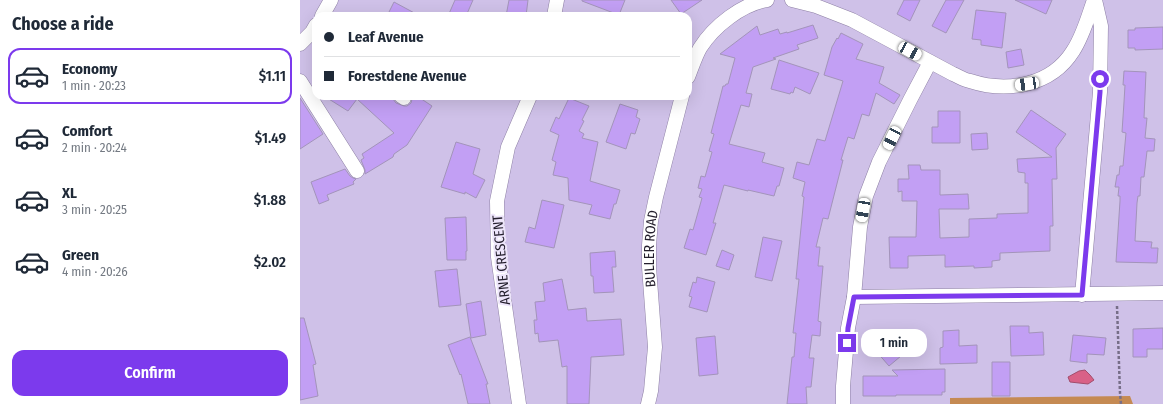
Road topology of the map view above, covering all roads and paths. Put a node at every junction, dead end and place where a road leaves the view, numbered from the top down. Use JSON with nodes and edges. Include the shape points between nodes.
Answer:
{"nodes":[{"id":1,"x":331,"y":0,"type":"edge"},
{"id":2,"x":557,"y":0,"type":"edge"},
{"id":3,"x":767,"y":0,"type":"edge"},
{"id":4,"x":792,"y":0,"type":"edge"},
{"id":5,"x":1094,"y":0,"type":"edge"},
{"id":6,"x":324,"y":12,"type":"edge"},
{"id":7,"x":555,"y":12,"type":"edge"},
{"id":8,"x":312,"y":34,"type":"edge"},
{"id":9,"x":300,"y":44,"type":"edge"},
{"id":10,"x":930,"y":62,"type":"junction"},
{"id":11,"x":692,"y":66,"type":"edge"},
{"id":12,"x":300,"y":81,"type":"edge"},
{"id":13,"x":312,"y":100,"type":"edge"},
{"id":14,"x":312,"y":100,"type":"edge"},
{"id":15,"x":528,"y":100,"type":"edge"},
{"id":16,"x":681,"y":100,"type":"edge"},
{"id":17,"x":357,"y":171,"type":"dead end"},
{"id":18,"x":1163,"y":293,"type":"edge"},
{"id":19,"x":1082,"y":295,"type":"junction"},
{"id":20,"x":854,"y":297,"type":"junction"},
{"id":21,"x":1117,"y":307,"type":"dead end"},
{"id":22,"x":519,"y":404,"type":"edge"},
{"id":23,"x":648,"y":404,"type":"edge"},
{"id":24,"x":843,"y":404,"type":"edge"},
{"id":25,"x":1121,"y":404,"type":"edge"}],
"edges":[{"from":1,"to":6,"type":"street"},
{"from":2,"to":7,"type":"street"},
{"from":3,"to":11,"type":"street","via":[[744,8],[727,19],[701,47]]},
{"from":4,"to":10,"type":"street","via":[[852,20]]},
{"from":5,"to":10,"type":"street","via":[[1074,50],[1058,70],[1033,82],[1009,87],[986,85],[968,81]]},
{"from":5,"to":19,"type":"street","via":[[1101,26],[1100,92]]},
{"from":8,"to":9,"type":"street"},
{"from":10,"to":20,"type":"street","via":[[879,162],[866,196],[860,228]]},
{"from":12,"to":13,"type":"street"},
{"from":14,"to":17,"type":"street"},
{"from":15,"to":22,"type":"street","name":"ARNE CRESCENT","via":[[508,147],[497,201],[498,257]]},
{"from":16,"to":23,"type":"street","name":"BULLER ROAD","via":[[656,197],[649,245],[655,347],[652,391]]},
{"from":18,"to":19,"type":"street"},
{"from":19,"to":20,"type":"street"},
{"from":20,"to":24,"type":"street","via":[[848,328]]},
{"from":21,"to":25,"type":"path"}]}
